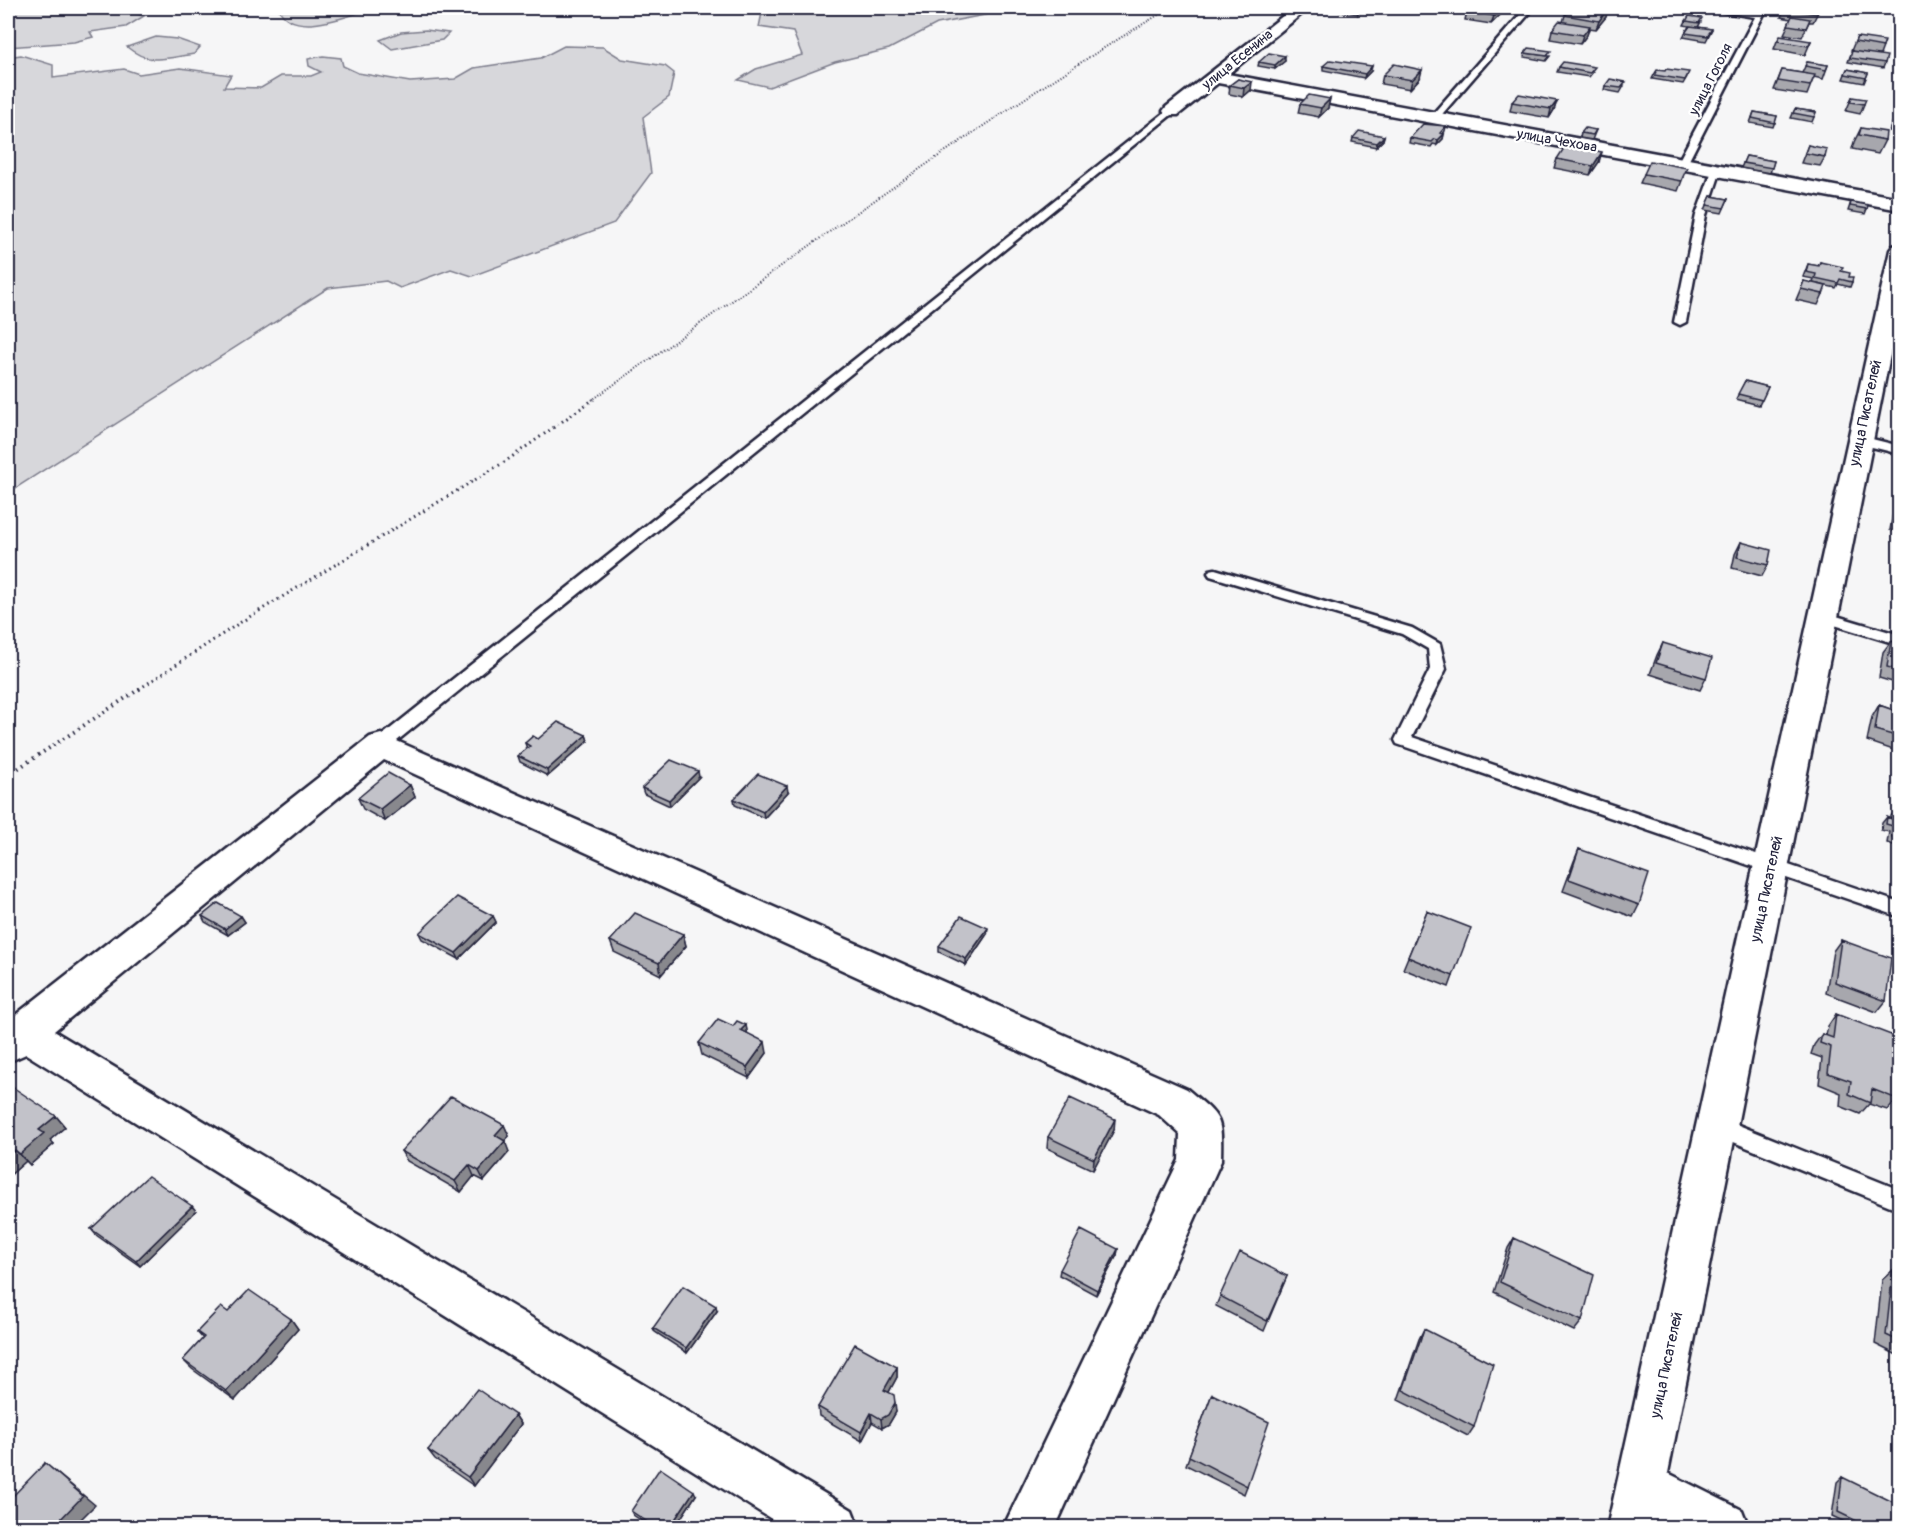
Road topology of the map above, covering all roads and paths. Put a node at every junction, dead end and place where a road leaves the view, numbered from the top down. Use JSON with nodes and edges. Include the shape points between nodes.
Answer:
{"nodes":[{"id":1,"x":1170,"y":8,"type":"edge"},
{"id":2,"x":1302,"y":8,"type":"edge"},
{"id":3,"x":1530,"y":8,"type":"edge"},
{"id":4,"x":1711,"y":8,"type":"edge"},
{"id":5,"x":1761,"y":11,"type":"edge"},
{"id":6,"x":1215,"y":77,"type":"junction"},
{"id":7,"x":1172,"y":111,"type":"joint"},
{"id":8,"x":1434,"y":118,"type":"junction"},
{"id":9,"x":1682,"y":164,"type":"junction"},
{"id":10,"x":1716,"y":170,"type":"junction"},
{"id":11,"x":1899,"y":204,"type":"edge"},
{"id":12,"x":1899,"y":250,"type":"edge"},
{"id":13,"x":1893,"y":310,"type":"edge"},
{"id":14,"x":1680,"y":322,"type":"dead end"},
{"id":15,"x":1860,"y":440,"type":"junction"},
{"id":16,"x":1899,"y":450,"type":"edge"},
{"id":17,"x":1215,"y":573,"type":"dead end"},
{"id":18,"x":1823,"y":617,"type":"junction"},
{"id":19,"x":1899,"y":640,"type":"edge"},
{"id":20,"x":381,"y":745,"type":"junction"},
{"id":21,"x":8,"y":775,"type":"edge"},
{"id":22,"x":1771,"y":866,"type":"junction"},
{"id":23,"x":1899,"y":910,"type":"edge"},
{"id":24,"x":15,"y":1038,"type":"edge"},
{"id":25,"x":1716,"y":1125,"type":"junction"},
{"id":26,"x":1899,"y":1200,"type":"edge"},
{"id":27,"x":1637,"y":1506,"type":"edge"},
{"id":28,"x":834,"y":1527,"type":"edge"},
{"id":29,"x":1028,"y":1527,"type":"edge"},
{"id":30,"x":1724,"y":1527,"type":"edge"}],
"edges":[{"from":1,"to":21,"type":"path","via":[[1085,58],[506,461],[241,622]]},
{"from":2,"to":6,"type":"street","name":"улица Есенина"},
{"from":3,"to":8,"type":"lane"},
{"from":4,"to":5,"type":"lane"},
{"from":5,"to":9,"type":"lane","name":"улица Гоголя"},
{"from":6,"to":7,"type":"street","name":"улица Есенина"},
{"from":6,"to":8,"type":"street","name":"улица Чехова"},
{"from":7,"to":20,"type":"lane"},
{"from":8,"to":9,"type":"street","name":"улица Чехова"},
{"from":9,"to":10,"type":"street","name":"улица Чехова"},
{"from":10,"to":11,"type":"street","name":"улица Чехова"},
{"from":10,"to":14,"type":"lane","via":[[1701,215]]},
{"from":12,"to":13,"type":"street","name":"улица Писателей"},
{"from":13,"to":15,"type":"street","name":"улица Писателей"},
{"from":15,"to":16,"type":"lane"},
{"from":15,"to":18,"type":"street","name":"улица Писателей"},
{"from":17,"to":22,"type":"lane","via":[[1407,631],[1435,647],[1438,669],[1402,740]]},
{"from":18,"to":19,"type":"lane"},
{"from":18,"to":22,"type":"street","name":"улица Писателей"},
{"from":20,"to":24,"type":"street"},
{"from":20,"to":29,"type":"street","via":[[1173,1102],[1201,1127],[1200,1161]]},
{"from":22,"to":23,"type":"lane"},
{"from":22,"to":25,"type":"street","name":"улица Писателей"},
{"from":24,"to":28,"type":"street"},
{"from":25,"to":26,"type":"lane"},
{"from":25,"to":27,"type":"street","name":"улица Писателей"},
{"from":27,"to":30,"type":"street"}]}
